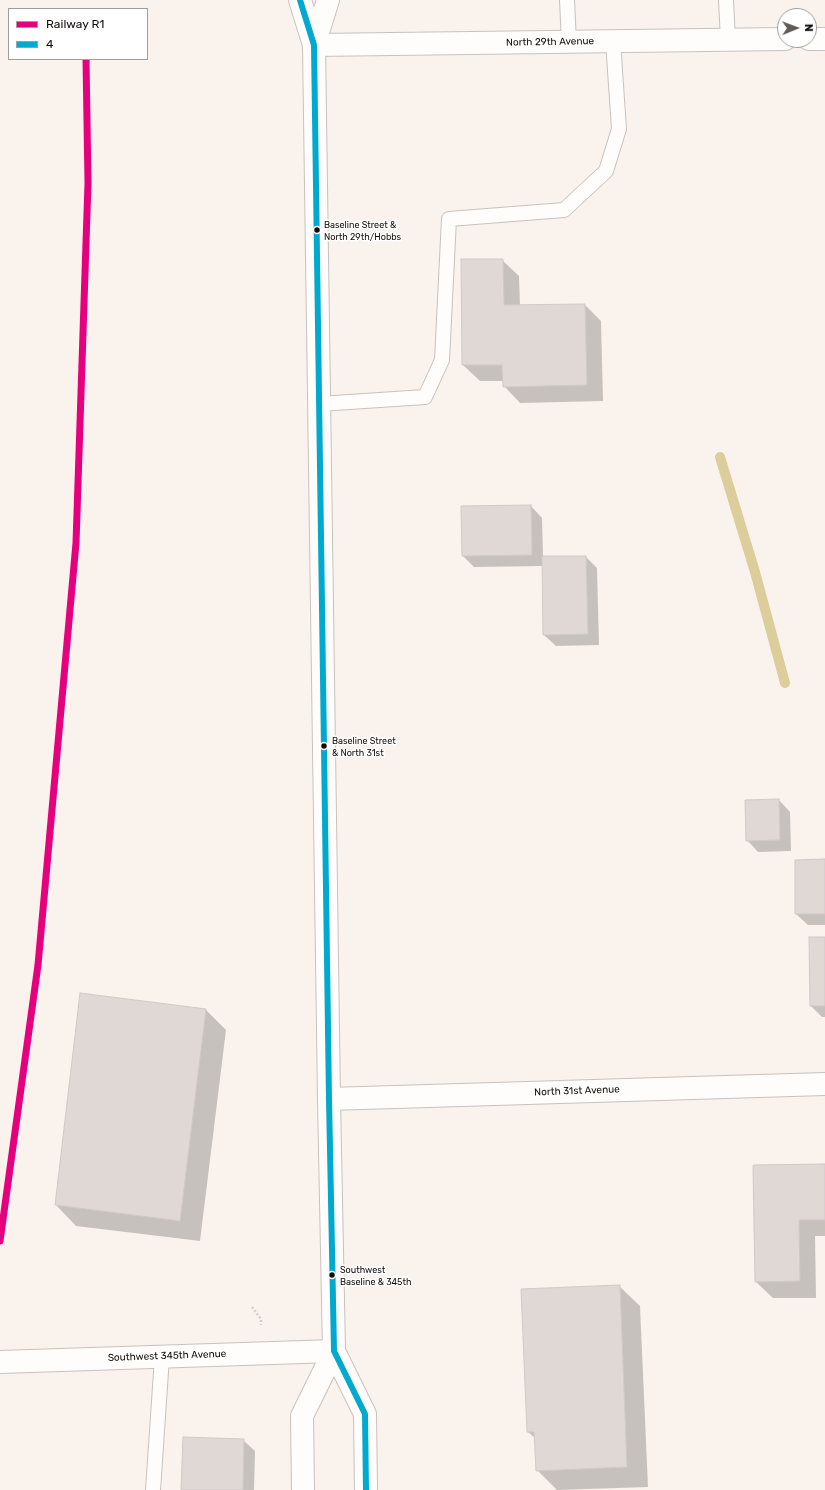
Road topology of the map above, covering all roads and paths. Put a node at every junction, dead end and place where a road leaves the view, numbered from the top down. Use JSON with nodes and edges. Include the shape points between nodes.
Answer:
{"nodes":[{"id":1,"x":300,"y":0,"type":"edge"},
{"id":2,"x":328,"y":0,"type":"edge"},
{"id":3,"x":567,"y":0,"type":"edge"},
{"id":4,"x":726,"y":0,"type":"edge"},
{"id":5,"x":777,"y":39,"type":"edge"},
{"id":6,"x":728,"y":40,"type":"junction"},
{"id":7,"x":613,"y":41,"type":"junction"},
{"id":8,"x":568,"y":42,"type":"junction"},
{"id":9,"x":314,"y":46,"type":"junction"},
{"id":10,"x":319,"y":404,"type":"junction"},
{"id":11,"x":825,"y":1084,"type":"edge"},
{"id":12,"x":329,"y":1099,"type":"junction"},
{"id":13,"x":334,"y":1351,"type":"junction"},
{"id":14,"x":162,"y":1357,"type":"junction"},
{"id":15,"x":0,"y":1362,"type":"edge"},
{"id":16,"x":153,"y":1490,"type":"edge"},
{"id":17,"x":303,"y":1490,"type":"edge"},
{"id":18,"x":366,"y":1490,"type":"edge"}],
"edges":[{"from":1,"to":9,"type":"main road"},
{"from":2,"to":9,"type":"main road"},
{"from":3,"to":8,"type":"lane"},
{"from":4,"to":6,"type":"lane"},
{"from":5,"to":6,"type":"main road","name":"North 29th Avenue"},
{"from":6,"to":7,"type":"main road","name":"North 29th Avenue"},
{"from":7,"to":8,"type":"main road","name":"North 29th Avenue"},
{"from":7,"to":10,"type":"lane","via":[[620,129],[606,171],[564,210],[449,218],[442,360],[425,397]]},
{"from":8,"to":9,"type":"main road","name":"North 29th Avenue"},
{"from":9,"to":10,"type":"main road"},
{"from":10,"to":12,"type":"main road"},
{"from":11,"to":12,"type":"main road","name":"North 31st Avenue"},
{"from":12,"to":13,"type":"main road"},
{"from":13,"to":14,"type":"main road","name":"Southwest 345th Avenue"},
{"from":13,"to":17,"type":"main road","via":[[302,1416]]},
{"from":13,"to":18,"type":"main road","via":[[365,1414]]},
{"from":14,"to":15,"type":"main road","name":"Southwest 345th Avenue"},
{"from":14,"to":16,"type":"lane"}]}
